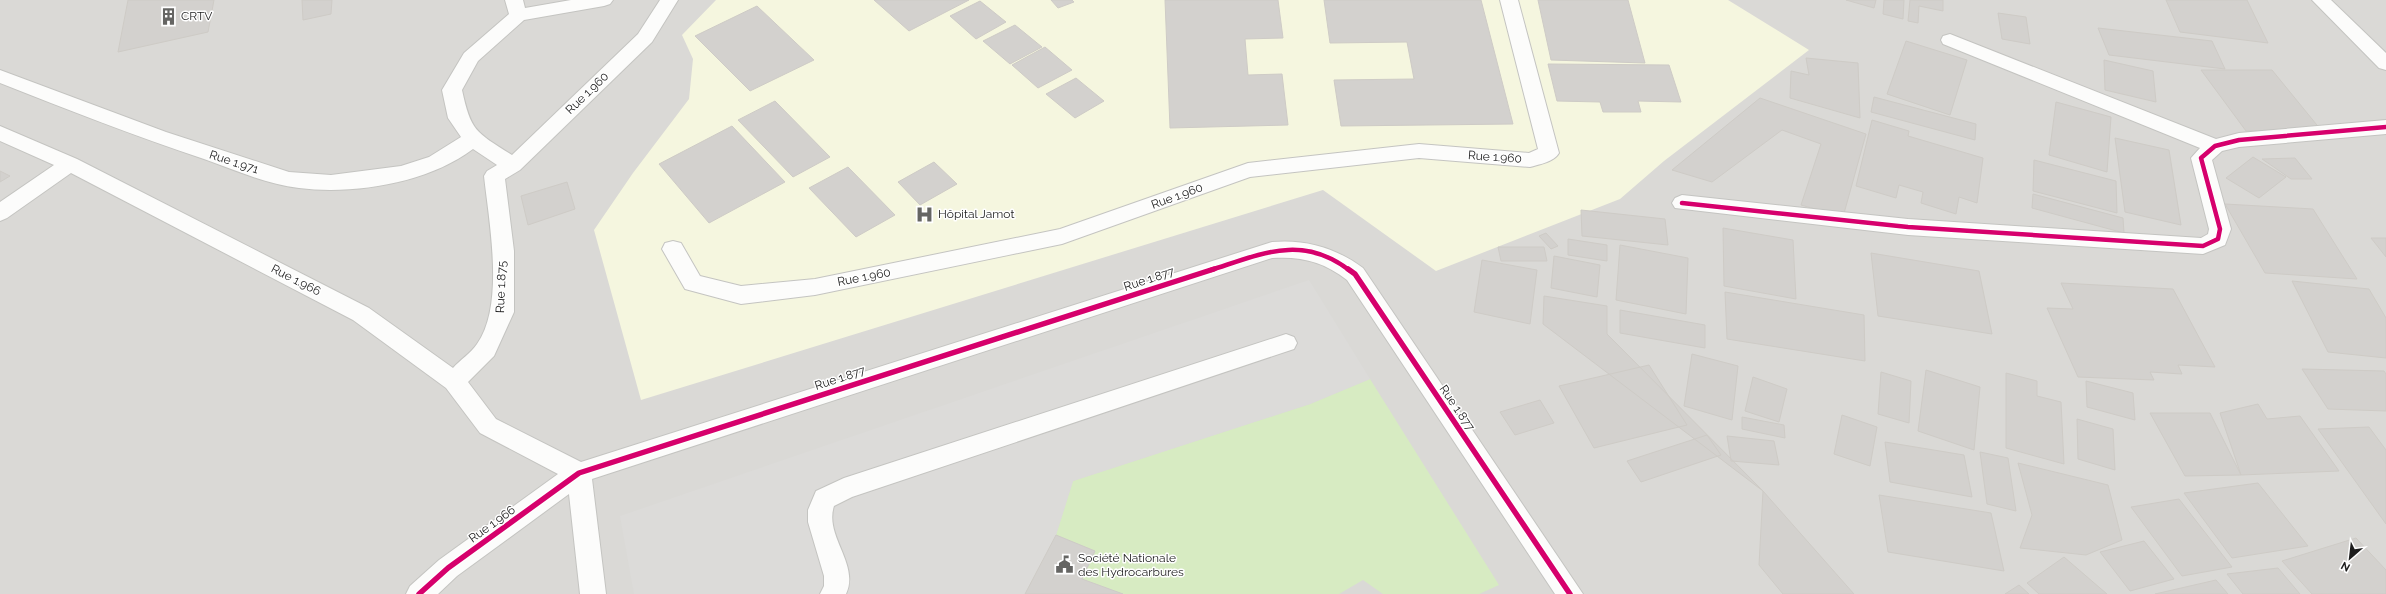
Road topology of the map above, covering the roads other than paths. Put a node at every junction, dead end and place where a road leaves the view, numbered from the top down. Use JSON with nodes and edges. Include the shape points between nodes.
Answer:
{"nodes":[{"id":1,"x":604,"y":0,"type":"edge"},
{"id":2,"x":670,"y":0,"type":"edge"},
{"id":3,"x":1509,"y":0,"type":"edge"},
{"id":4,"x":2321,"y":0,"type":"edge"},
{"id":5,"x":516,"y":7,"type":"edge"},
{"id":6,"x":1950,"y":40,"type":"dead end"},
{"id":7,"x":2386,"y":64,"type":"edge"},
{"id":8,"x":0,"y":76,"type":"edge"},
{"id":9,"x":2386,"y":127,"type":"edge"},
{"id":10,"x":0,"y":133,"type":"edge"},
{"id":11,"x":472,"y":139,"type":"junction"},
{"id":12,"x":2215,"y":146,"type":"junction"},
{"id":13,"x":70,"y":164,"type":"junction"},
{"id":14,"x":513,"y":165,"type":"junction"},
{"id":15,"x":494,"y":176,"type":"joint"},
{"id":16,"x":1682,"y":204,"type":"dead end"},
{"id":17,"x":0,"y":213,"type":"edge"},
{"id":18,"x":673,"y":249,"type":"dead end"},
{"id":19,"x":1286,"y":343,"type":"dead end"},
{"id":20,"x":454,"y":381,"type":"junction"},
{"id":21,"x":579,"y":472,"type":"junction"},
{"id":22,"x":419,"y":594,"type":"edge"},
{"id":23,"x":593,"y":594,"type":"edge"},
{"id":24,"x":833,"y":594,"type":"edge"},
{"id":25,"x":1570,"y":594,"type":"edge"}],
"edges":[{"from":1,"to":5,"type":"street"},
{"from":2,"to":14,"type":"street","name":"Rue 1.960","via":[[645,38]]},
{"from":3,"to":18,"type":"street","name":"Rue 1.960","via":[[1549,153],[1530,160],[1419,151],[1248,170],[1062,236],[815,287],[740,295],[693,283]]},
{"from":4,"to":7,"type":"street"},
{"from":5,"to":11,"type":"street","via":[[471,57],[452,90],[458,118]]},
{"from":6,"to":12,"type":"street"},
{"from":8,"to":11,"type":"street","name":"Rue 1.971","via":[[119,123],[298,181],[331,183],[376,177],[430,165],[447,157]]},
{"from":9,"to":12,"type":"street","via":[[2239,140]]},
{"from":10,"to":13,"type":"street","name":"Rue 1.966"},
{"from":11,"to":14,"type":"street"},
{"from":12,"to":16,"type":"street","via":[[2201,158],[2220,229],[2218,239],[2204,246],[1908,227]]},
{"from":13,"to":17,"type":"street"},
{"from":13,"to":20,"type":"street","name":"Rue 1.966","via":[[361,314]]},
{"from":14,"to":15,"type":"street","name":"Rue 1.960"},
{"from":15,"to":20,"type":"street","name":"Rue 1.875","via":[[503,251],[503,312],[486,350]]},
{"from":19,"to":24,"type":"street","via":[[844,489],[825,499],[819,514],[837,572],[836,591]]},
{"from":20,"to":21,"type":"street","name":"Rue 1.966","via":[[488,426]]},
{"from":21,"to":22,"type":"street","name":"Rue 1.966","via":[[448,568]]},
{"from":21,"to":23,"type":"street"},
{"from":21,"to":25,"type":"street","name":"Rue 1.877","via":[[1272,250],[1291,248],[1324,255],[1342,263],[1355,274]]}]}
